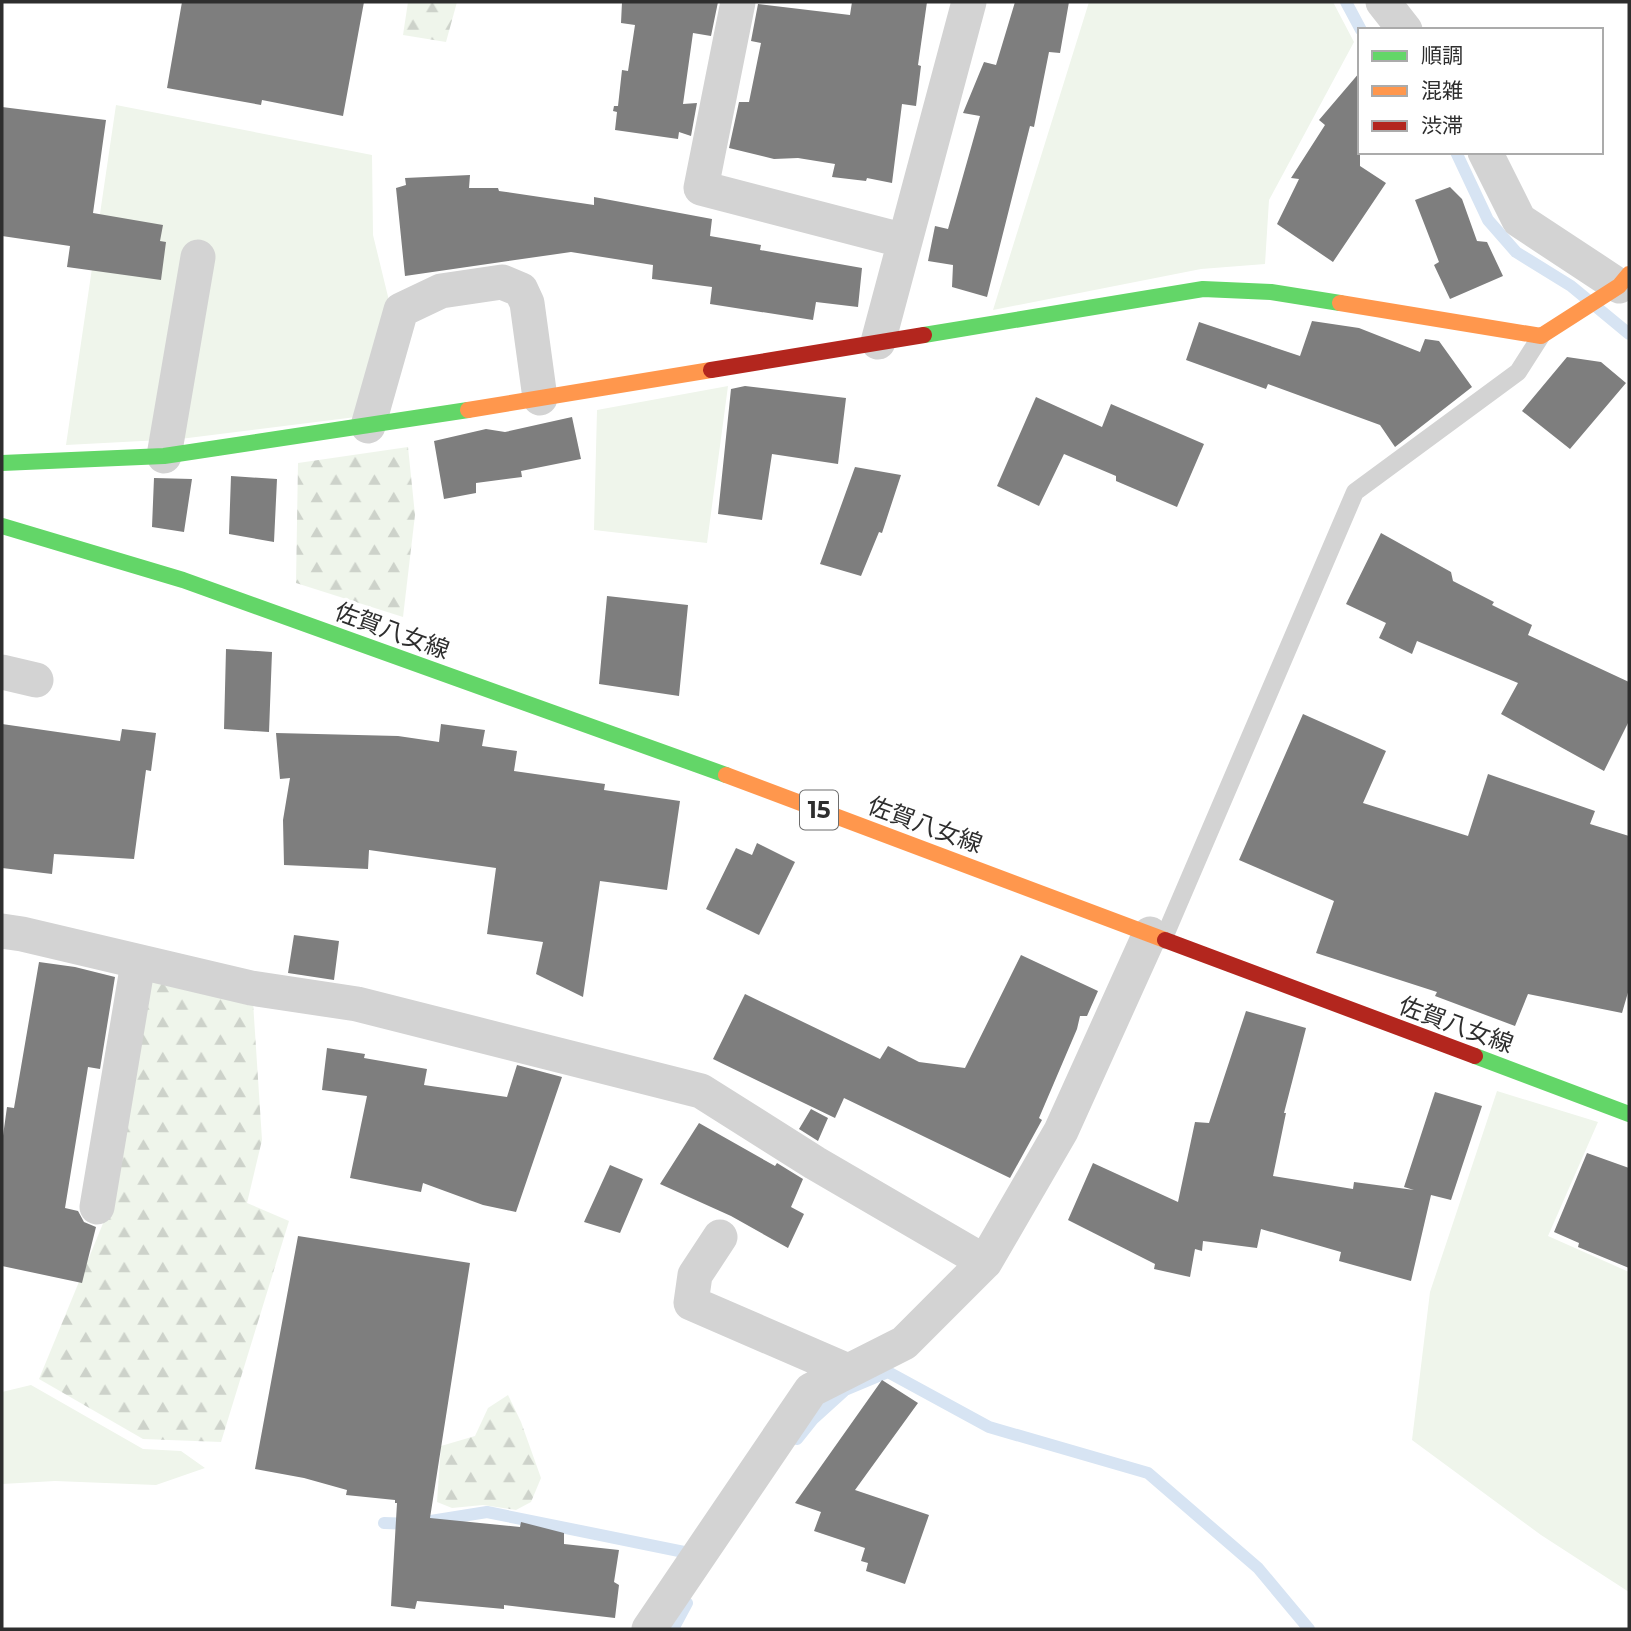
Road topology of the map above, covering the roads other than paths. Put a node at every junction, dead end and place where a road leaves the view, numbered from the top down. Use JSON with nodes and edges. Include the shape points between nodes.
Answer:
{"nodes":[{"id":1,"x":738,"y":2,"type":"edge"},
{"id":2,"x":969,"y":2,"type":"edge"},
{"id":3,"x":1383,"y":2,"type":"edge"},
{"id":4,"x":1403,"y":28,"type":"edge"},
{"id":5,"x":1486,"y":154,"type":"edge"},
{"id":6,"x":905,"y":241,"type":"junction"},
{"id":7,"x":198,"y":257,"type":"dead end"},
{"id":8,"x":1624,"y":280,"type":"edge"},
{"id":9,"x":1541,"y":336,"type":"junction"},
{"id":10,"x":878,"y":342,"type":"junction"},
{"id":11,"x":540,"y":398,"type":"junction"},
{"id":12,"x":368,"y":426,"type":"junction"},
{"id":13,"x":164,"y":456,"type":"junction"},
{"id":14,"x":2,"y":463,"type":"edge"},
{"id":15,"x":2,"y":526,"type":"edge"},
{"id":16,"x":2,"y":672,"type":"edge"},
{"id":17,"x":36,"y":680,"type":"dead end"},
{"id":18,"x":2,"y":931,"type":"edge"},
{"id":19,"x":1157,"y":937,"type":"junction"},
{"id":20,"x":138,"y":963,"type":"junction"},
{"id":21,"x":1629,"y":1114,"type":"edge"},
{"id":22,"x":97,"y":1207,"type":"dead end"},
{"id":23,"x":720,"y":1237,"type":"dead end"},
{"id":24,"x":985,"y":1262,"type":"junction"},
{"id":25,"x":848,"y":1371,"type":"junction"},
{"id":26,"x":649,"y":1629,"type":"edge"}],
"edges":[{"from":1,"to":6,"type":"street","via":[[701,188]]},
{"from":2,"to":6,"type":"street"},
{"from":3,"to":4,"type":"street"},
{"from":5,"to":8,"type":"street","via":[[1519,220]]},
{"from":6,"to":10,"type":"street"},
{"from":7,"to":13,"type":"street"},
{"from":8,"to":9,"type":"main road"},
{"from":9,"to":10,"type":"main road","via":[[1271,292],[1203,289]]},
{"from":9,"to":19,"type":"lane","via":[[1518,372],[1355,492]]},
{"from":10,"to":11,"type":"main road"},
{"from":11,"to":12,"type":"main road"},
{"from":11,"to":12,"type":"street","via":[[527,303],[521,290],[502,282],[441,291],[401,310]]},
{"from":12,"to":13,"type":"main road"},
{"from":13,"to":14,"type":"main road"},
{"from":15,"to":19,"type":"main road","name":"佐賀八女線","number":"15","via":[[183,580],[709,769]]},
{"from":16,"to":17,"type":"street"},
{"from":18,"to":20,"type":"street"},
{"from":19,"to":21,"type":"main road","name":"佐賀八女線","number":"15"},
{"from":19,"to":24,"type":"street","via":[[1061,1131]]},
{"from":20,"to":22,"type":"street"},
{"from":20,"to":24,"type":"street","via":[[251,988],[357,1004],[701,1091]]},
{"from":23,"to":25,"type":"street","via":[[695,1275],[691,1303]]},
{"from":24,"to":25,"type":"street","via":[[904,1343]]},
{"from":25,"to":26,"type":"street","via":[[811,1390]]}]}
